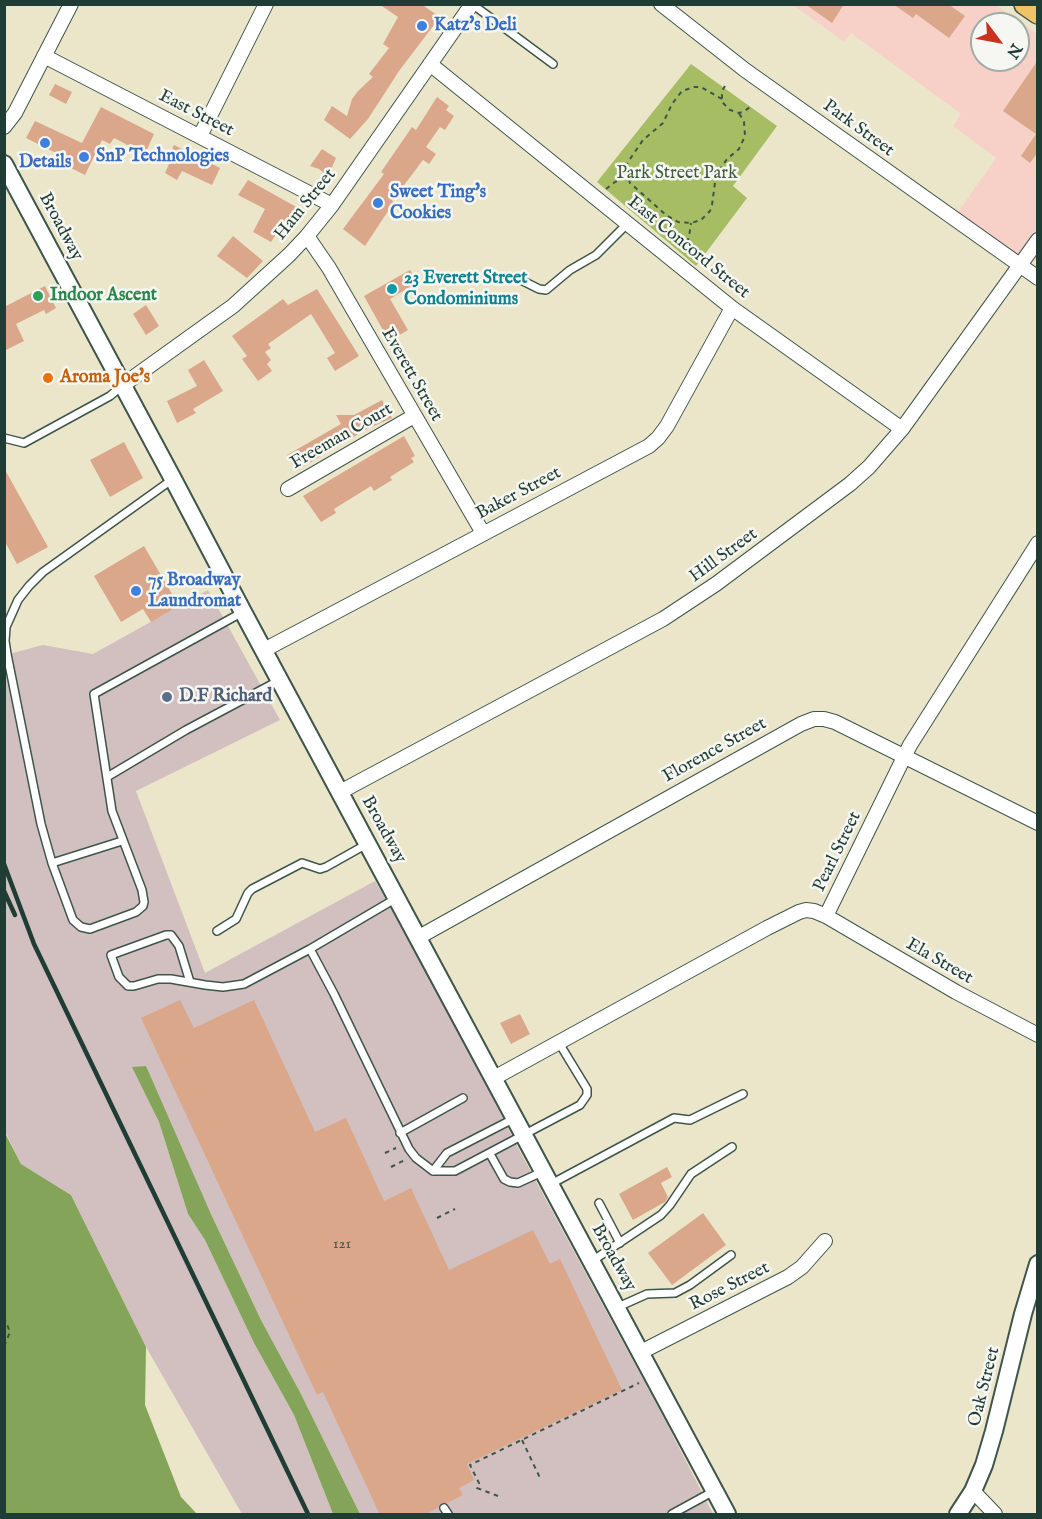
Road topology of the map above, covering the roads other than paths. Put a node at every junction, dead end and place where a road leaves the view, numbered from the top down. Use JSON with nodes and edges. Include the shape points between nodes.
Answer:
{"nodes":[{"id":1,"x":71,"y":4,"type":"edge"},
{"id":2,"x":266,"y":4,"type":"edge"},
{"id":3,"x":661,"y":4,"type":"edge"},
{"id":4,"x":1025,"y":4,"type":"edge"},
{"id":5,"x":468,"y":6,"type":"edge"},
{"id":6,"x":1038,"y":13,"type":"edge"},
{"id":7,"x":44,"y":56,"type":"junction"},
{"id":8,"x":430,"y":64,"type":"junction"},
{"id":9,"x":554,"y":64,"type":"dead end"},
{"id":10,"x":4,"y":128,"type":"edge"},
{"id":11,"x":200,"y":136,"type":"junction"},
{"id":12,"x":4,"y":164,"type":"edge"},
{"id":13,"x":332,"y":205,"type":"junction"},
{"id":14,"x":628,"y":223,"type":"junction"},
{"id":15,"x":307,"y":236,"type":"junction"},
{"id":16,"x":1038,"y":240,"type":"edge"},
{"id":17,"x":1019,"y":265,"type":"junction"},
{"id":18,"x":1038,"y":278,"type":"edge"},
{"id":19,"x":519,"y":279,"type":"dead end"},
{"id":20,"x":732,"y":308,"type":"junction"},
{"id":21,"x":123,"y":385,"type":"junction"},
{"id":22,"x":414,"y":416,"type":"junction"},
{"id":23,"x":902,"y":429,"type":"junction"},
{"id":24,"x":4,"y":438,"type":"edge"},
{"id":25,"x":174,"y":479,"type":"junction"},
{"id":26,"x":288,"y":489,"type":"dead end"},
{"id":27,"x":483,"y":533,"type":"junction"},
{"id":28,"x":1038,"y":543,"type":"edge"},
{"id":29,"x":243,"y":612,"type":"junction"},
{"id":30,"x":264,"y":650,"type":"junction"},
{"id":31,"x":280,"y":680,"type":"junction"},
{"id":32,"x":904,"y":756,"type":"junction"},
{"id":33,"x":107,"y":777,"type":"junction"},
{"id":34,"x":340,"y":792,"type":"junction"},
{"id":35,"x":1038,"y":823,"type":"edge"},
{"id":36,"x":122,"y":841,"type":"junction"},
{"id":37,"x":367,"y":844,"type":"junction"},
{"id":38,"x":52,"y":863,"type":"junction"},
{"id":39,"x":397,"y":897,"type":"junction"},
{"id":40,"x":826,"y":916,"type":"junction"},
{"id":41,"x":217,"y":931,"type":"dead end"},
{"id":42,"x":419,"y":937,"type":"junction"},
{"id":43,"x":310,"y":949,"type":"junction"},
{"id":44,"x":190,"y":982,"type":"junction"},
{"id":45,"x":1038,"y":1035,"type":"edge"},
{"id":46,"x":559,"y":1043,"type":"junction"},
{"id":47,"x":494,"y":1078,"type":"junction"},
{"id":48,"x":743,"y":1094,"type":"dead end"},
{"id":49,"x":463,"y":1098,"type":"dead end"},
{"id":50,"x":515,"y":1118,"type":"junction"},
{"id":51,"x":400,"y":1133,"type":"junction"},
{"id":52,"x":525,"y":1136,"type":"junction"},
{"id":53,"x":732,"y":1147,"type":"dead end"},
{"id":54,"x":490,"y":1154,"type":"junction"},
{"id":55,"x":433,"y":1171,"type":"junction"},
{"id":56,"x":547,"y":1178,"type":"junction"},
{"id":57,"x":599,"y":1203,"type":"dead end"},
{"id":58,"x":825,"y":1241,"type":"dead end"},
{"id":59,"x":620,"y":1243,"type":"junction"},
{"id":60,"x":731,"y":1255,"type":"dead end"},
{"id":61,"x":592,"y":1261,"type":"junction"},
{"id":62,"x":1038,"y":1264,"type":"edge"},
{"id":63,"x":618,"y":1307,"type":"junction"},
{"id":64,"x":641,"y":1352,"type":"junction"},
{"id":65,"x":715,"y":1491,"type":"junction"},
{"id":66,"x":973,"y":1491,"type":"junction"},
{"id":67,"x":672,"y":1515,"type":"edge"},
{"id":68,"x":728,"y":1515,"type":"edge"},
{"id":69,"x":958,"y":1515,"type":"edge"},
{"id":70,"x":995,"y":1515,"type":"edge"}],
"edges":[{"from":1,"to":7,"type":"street"},
{"from":2,"to":11,"type":"street"},
{"from":3,"to":17,"type":"street","name":"Park Street","via":[[745,70]]},
{"from":4,"to":6,"type":"main road"},
{"from":5,"to":8,"type":"street","name":"Ham Street"},
{"from":5,"to":9,"type":"lane"},
{"from":7,"to":10,"type":"street"},
{"from":7,"to":11,"type":"street","name":"East Street"},
{"from":8,"to":13,"type":"street","name":"Ham Street"},
{"from":8,"to":14,"type":"street","name":"East Concord Street"},
{"from":11,"to":13,"type":"street","name":"East Street"},
{"from":12,"to":21,"type":"street","name":"Broadway"},
{"from":13,"to":15,"type":"street","name":"Ham Street"},
{"from":14,"to":19,"type":"lane","via":[[596,255],[546,290]]},
{"from":14,"to":20,"type":"street","name":"East Concord Street"},
{"from":15,"to":21,"type":"street","name":"Ham Street","via":[[233,306]]},
{"from":15,"to":22,"type":"street","name":"Everett Street"},
{"from":16,"to":17,"type":"street","name":"Hill Street"},
{"from":17,"to":18,"type":"street","name":"Park Street"},
{"from":17,"to":23,"type":"street","name":"Hill Street"},
{"from":20,"to":23,"type":"street","name":"East Concord Street"},
{"from":20,"to":27,"type":"street","name":"Baker Street","via":[[658,438],[637,453]]},
{"from":21,"to":24,"type":"lane","via":[[24,443]]},
{"from":21,"to":25,"type":"street","name":"Broadway"},
{"from":22,"to":26,"type":"street","name":"Freeman Court"},
{"from":22,"to":27,"type":"street","name":"Everett Street"},
{"from":23,"to":34,"type":"street","name":"Hill Street","via":[[850,484],[663,620]]},
{"from":25,"to":29,"type":"street","name":"Broadway"},
{"from":25,"to":38,"type":"lane","via":[[43,572],[18,600],[6,627],[5,641]]},
{"from":27,"to":30,"type":"street","name":"Baker Street"},
{"from":28,"to":32,"type":"street","name":"Pearl Street"},
{"from":29,"to":30,"type":"street","name":"Broadway"},
{"from":29,"to":33,"type":"lane","via":[[94,694]]},
{"from":30,"to":31,"type":"street","name":"Broadway"},
{"from":31,"to":33,"type":"lane"},
{"from":31,"to":34,"type":"street","name":"Broadway"},
{"from":32,"to":35,"type":"street","name":"Florence Street"},
{"from":32,"to":40,"type":"street","name":"Pearl Street"},
{"from":32,"to":42,"type":"street","name":"Florence Street","via":[[824,718],[814,719]]},
{"from":33,"to":36,"type":"lane","via":[[112,812]]},
{"from":34,"to":37,"type":"street","name":"Broadway"},
{"from":36,"to":38,"type":"lane"},
{"from":36,"to":38,"type":"lane","via":[[142,890],[143,906],[90,929],[73,921]]},
{"from":37,"to":39,"type":"street","name":"Broadway"},
{"from":37,"to":41,"type":"lane","via":[[326,867],[302,863],[252,889],[236,919]]},
{"from":39,"to":42,"type":"street","name":"Broadway"},
{"from":39,"to":43,"type":"lane"},
{"from":40,"to":45,"type":"street","name":"Ela Street"},
{"from":40,"to":46,"type":"street","name":"Pearl Street","via":[[814,911],[799,912]]},
{"from":42,"to":47,"type":"street","name":"Broadway"},
{"from":43,"to":44,"type":"lane","via":[[244,984],[223,987]]},
{"from":43,"to":51,"type":"lane"},
{"from":44,"to":44,"type":"lane","via":[[171,978],[128,986],[119,977],[111,955],[171,935],[179,946]]},
{"from":46,"to":47,"type":"street","name":"Pearl Street"},
{"from":46,"to":52,"type":"lane","via":[[587,1095],[580,1105]]},
{"from":47,"to":50,"type":"street","name":"Broadway"},
{"from":48,"to":56,"type":"lane","via":[[690,1120],[674,1118]]},
{"from":49,"to":51,"type":"lane"},
{"from":50,"to":52,"type":"street","name":"Broadway"},
{"from":50,"to":55,"type":"lane","via":[[447,1153]]},
{"from":51,"to":55,"type":"lane","via":[[414,1156]]},
{"from":52,"to":54,"type":"lane"},
{"from":52,"to":56,"type":"street","name":"Broadway"},
{"from":53,"to":59,"type":"lane","via":[[691,1174],[661,1215]]},
{"from":54,"to":55,"type":"lane","via":[[455,1171]]},
{"from":54,"to":56,"type":"lane","via":[[504,1179],[510,1182]]},
{"from":56,"to":61,"type":"street","name":"Broadway"},
{"from":57,"to":59,"type":"lane"},
{"from":58,"to":64,"type":"street","name":"Rose Street","via":[[788,1277]]},
{"from":59,"to":61,"type":"lane"},
{"from":60,"to":63,"type":"lane","via":[[675,1293],[647,1294]]},
{"from":61,"to":63,"type":"street","name":"Broadway"},
{"from":62,"to":66,"type":"street","name":"Oak Street","via":[[994,1431]]},
{"from":63,"to":64,"type":"street","name":"Broadway"},
{"from":64,"to":65,"type":"street","name":"Broadway"},
{"from":65,"to":67,"type":"lane"},
{"from":65,"to":68,"type":"street","name":"Broadway"},
{"from":66,"to":69,"type":"street","name":"Oak Street"},
{"from":66,"to":70,"type":"street"}]}
